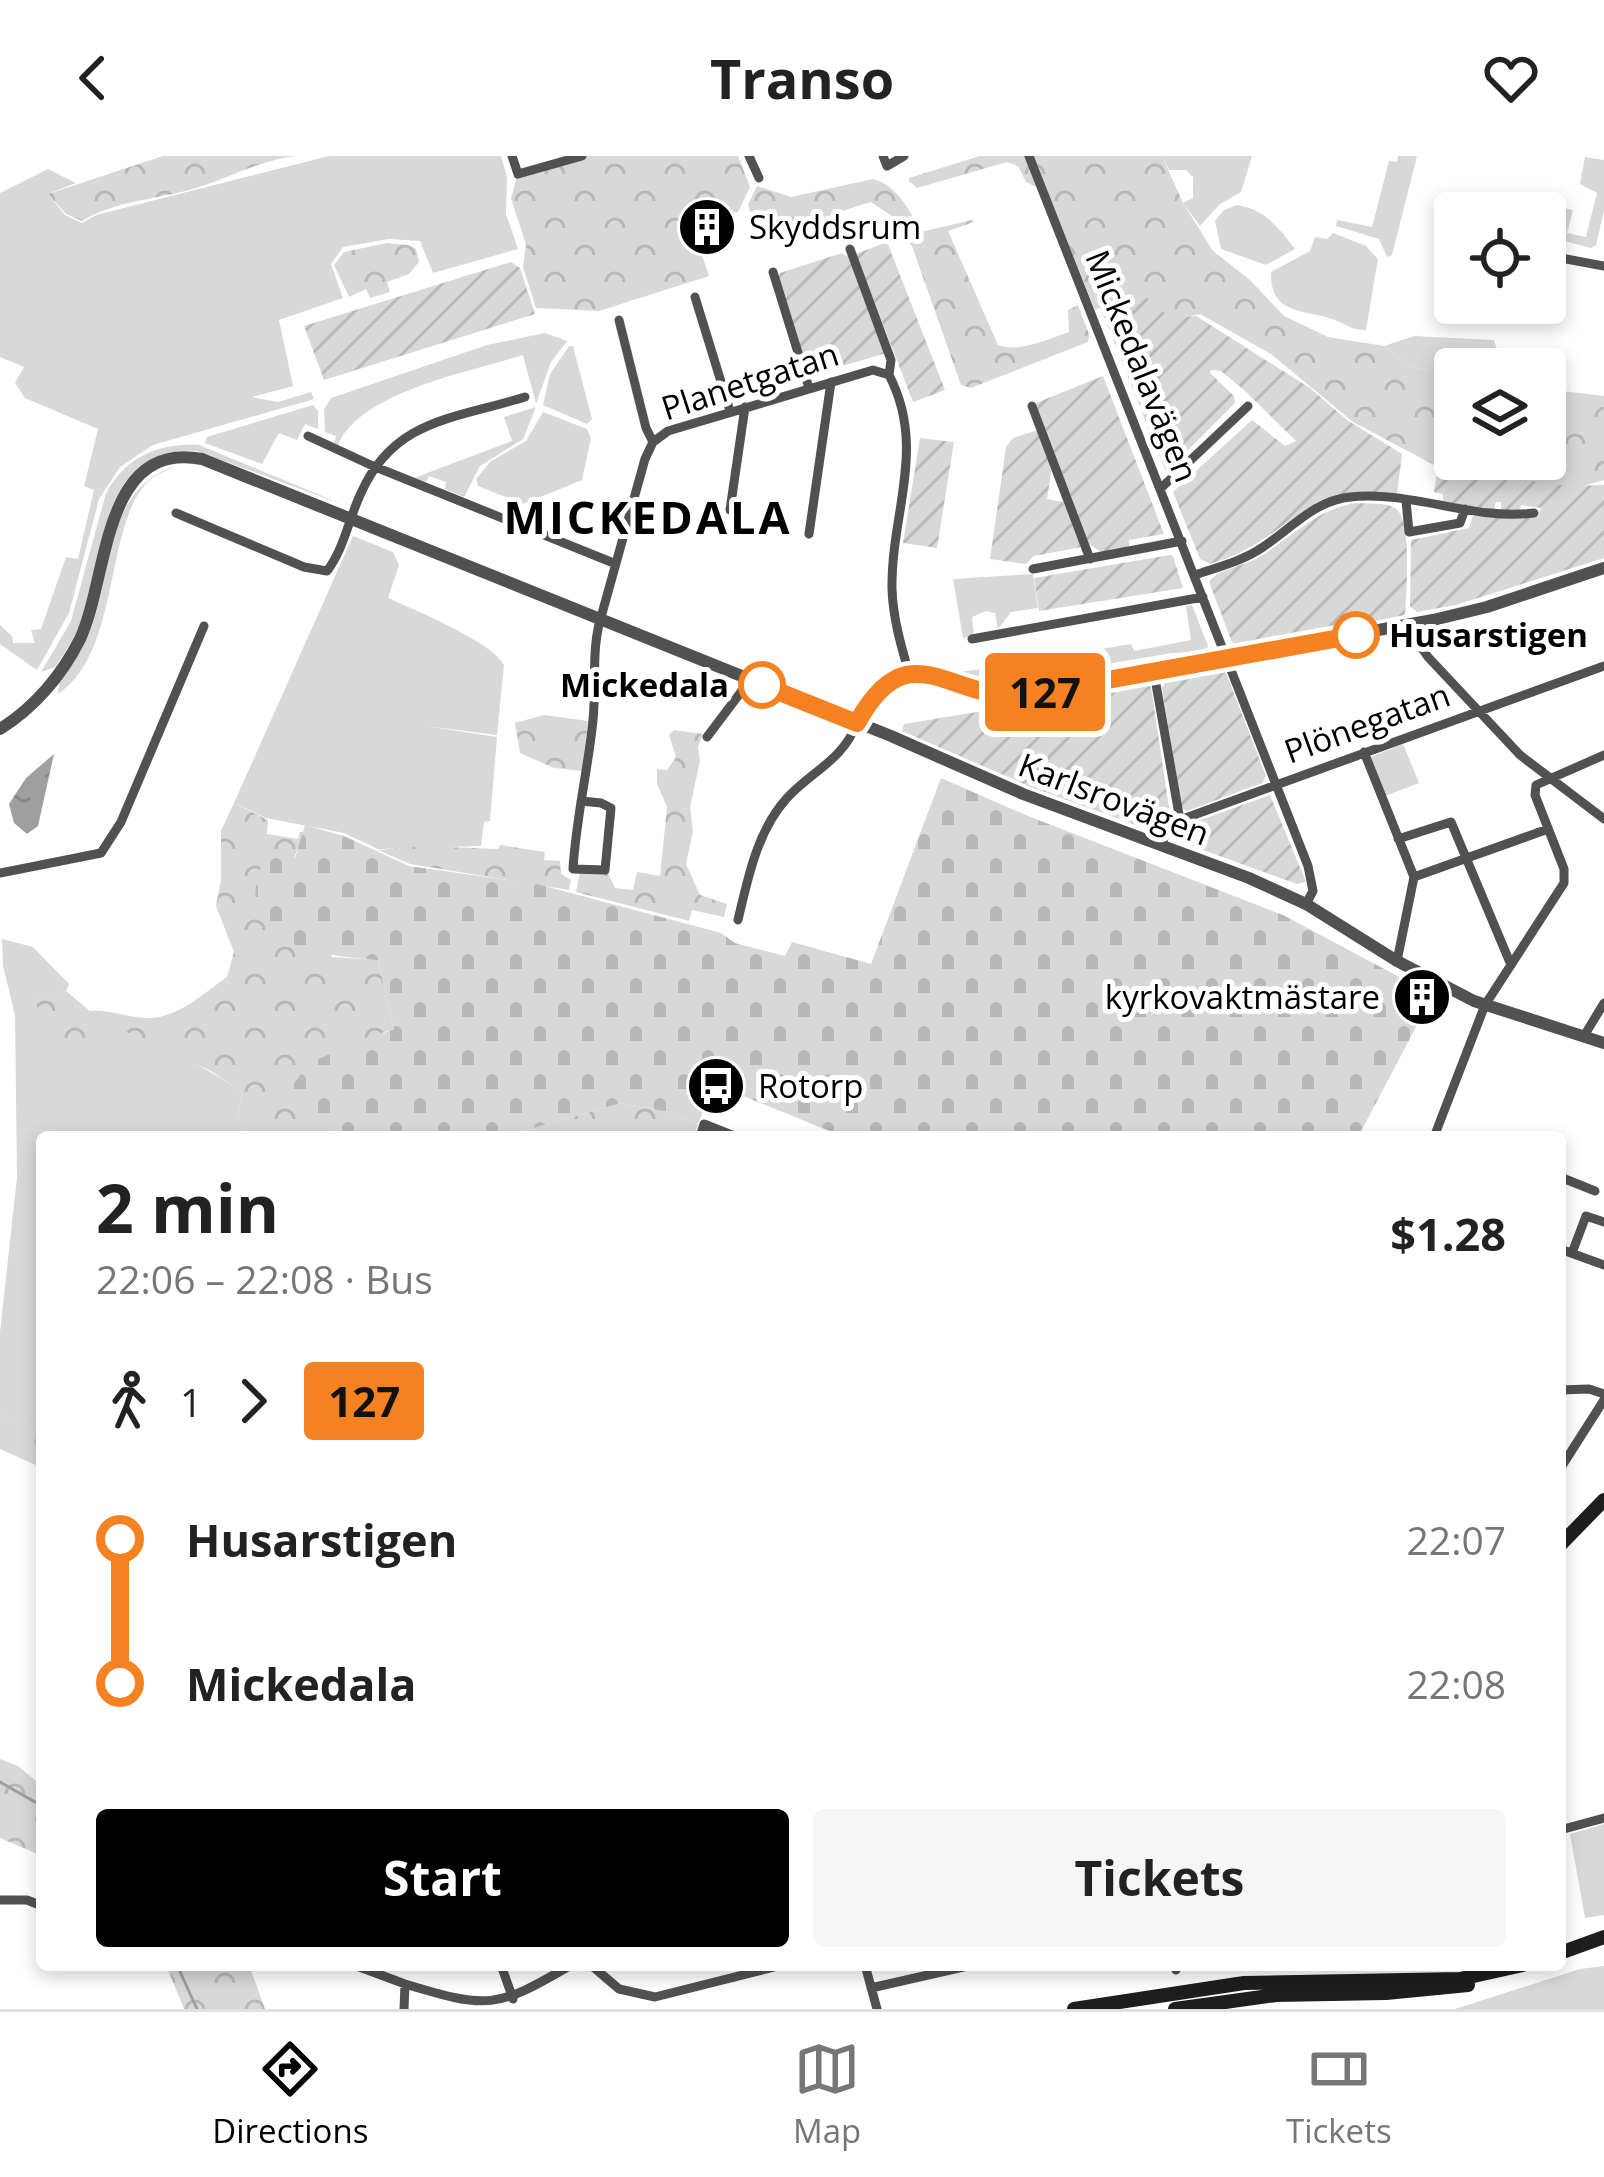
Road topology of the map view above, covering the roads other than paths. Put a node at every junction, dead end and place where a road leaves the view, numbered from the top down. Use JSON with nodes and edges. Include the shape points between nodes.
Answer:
{"nodes":[{"id":1,"x":512,"y":156,"type":"edge"},
{"id":2,"x":582,"y":156,"type":"edge"},
{"id":3,"x":749,"y":156,"type":"edge"},
{"id":4,"x":883,"y":156,"type":"edge"},
{"id":5,"x":904,"y":156,"type":"edge"},
{"id":6,"x":1029,"y":156,"type":"edge"},
{"id":7,"x":759,"y":178,"type":"dead end"},
{"id":8,"x":850,"y":249,"type":"dead end"},
{"id":9,"x":1566,"y":259,"type":"edge"},
{"id":10,"x":1604,"y":266,"type":"edge"},
{"id":11,"x":773,"y":272,"type":"dead end"},
{"id":12,"x":695,"y":297,"type":"dead end"},
{"id":13,"x":619,"y":320,"type":"dead end"},
{"id":14,"x":889,"y":375,"type":"junction"},
{"id":15,"x":831,"y":382,"type":"junction"},
{"id":16,"x":809,"y":388,"type":"junction"},
{"id":17,"x":525,"y":397,"type":"dead end"},
{"id":18,"x":1032,"y":406,"type":"dead end"},
{"id":19,"x":1248,"y":406,"type":"dead end"},
{"id":20,"x":745,"y":407,"type":"junction"},
{"id":21,"x":730,"y":411,"type":"junction"},
{"id":22,"x":308,"y":436,"type":"dead end"},
{"id":23,"x":653,"y":442,"type":"junction"},
{"id":24,"x":373,"y":466,"type":"junction"},
{"id":25,"x":1161,"y":488,"type":"junction"},
{"id":26,"x":1406,"y":501,"type":"junction"},
{"id":27,"x":1465,"y":509,"type":"junction"},
{"id":28,"x":730,"y":510,"type":"dead end"},
{"id":29,"x":176,"y":513,"type":"dead end"},
{"id":30,"x":1534,"y":513,"type":"dead end"},
{"id":31,"x":351,"y":518,"type":"junction"},
{"id":32,"x":809,"y":534,"type":"dead end"},
{"id":33,"x":1182,"y":541,"type":"junction"},
{"id":34,"x":1090,"y":559,"type":"junction"},
{"id":35,"x":616,"y":564,"type":"junction"},
{"id":36,"x":1033,"y":568,"type":"dead end"},
{"id":37,"x":1604,"y":568,"type":"edge"},
{"id":38,"x":1195,"y":574,"type":"junction"},
{"id":39,"x":1203,"y":597,"type":"junction"},
{"id":40,"x":600,"y":621,"type":"junction"},
{"id":41,"x":204,"y":626,"type":"dead end"},
{"id":42,"x":1406,"y":626,"type":"junction"},
{"id":43,"x":972,"y":639,"type":"dead end"},
{"id":44,"x":1228,"y":660,"type":"junction"},
{"id":45,"x":1604,"y":666,"type":"edge"},
{"id":46,"x":909,"y":673,"type":"junction"},
{"id":47,"x":1154,"y":673,"type":"junction"},
{"id":48,"x":750,"y":680,"type":"junction"},
{"id":49,"x":1480,"y":710,"type":"junction"},
{"id":50,"x":857,"y":723,"type":"junction"},
{"id":51,"x":0,"y":729,"type":"edge"},
{"id":52,"x":707,"y":736,"type":"dead end"},
{"id":53,"x":1364,"y":752,"type":"junction"},
{"id":54,"x":1604,"y":755,"type":"edge"},
{"id":55,"x":1550,"y":778,"type":"junction"},
{"id":56,"x":1276,"y":785,"type":"junction"},
{"id":57,"x":581,"y":801,"type":"junction"},
{"id":58,"x":1604,"y":819,"type":"edge"},
{"id":59,"x":1180,"y":820,"type":"junction"},
{"id":60,"x":1548,"y":829,"type":"junction"},
{"id":61,"x":1398,"y":839,"type":"junction"},
{"id":62,"x":1161,"y":846,"type":"junction"},
{"id":63,"x":1468,"y":858,"type":"junction"},
{"id":64,"x":0,"y":873,"type":"edge"},
{"id":65,"x":1414,"y":877,"type":"junction"},
{"id":66,"x":1306,"y":904,"type":"junction"},
{"id":67,"x":738,"y":920,"type":"dead end"},
{"id":68,"x":1397,"y":962,"type":"junction"},
{"id":69,"x":1511,"y":965,"type":"junction"},
{"id":70,"x":1604,"y":1003,"type":"edge"},
{"id":71,"x":1486,"y":1005,"type":"junction"},
{"id":72,"x":1584,"y":1036,"type":"junction"},
{"id":73,"x":1604,"y":1043,"type":"edge"},
{"id":74,"x":1436,"y":1131,"type":"edge"},
{"id":75,"x":1566,"y":1179,"type":"edge"},
{"id":76,"x":1595,"y":1191,"type":"dead end"},
{"id":77,"x":1604,"y":1222,"type":"edge"},
{"id":78,"x":1566,"y":1251,"type":"edge"},
{"id":79,"x":1604,"y":1265,"type":"edge"},
{"id":80,"x":1566,"y":1390,"type":"edge"},
{"id":81,"x":1604,"y":1397,"type":"edge"},
{"id":82,"x":1566,"y":1459,"type":"edge"},
{"id":83,"x":1604,"y":1500,"type":"edge"},
{"id":84,"x":1566,"y":1539,"type":"edge"},
{"id":85,"x":1604,"y":1818,"type":"edge"},
{"id":86,"x":1566,"y":1828,"type":"edge"},
{"id":87,"x":0,"y":1900,"type":"edge"},
{"id":88,"x":36,"y":1904,"type":"edge"},
{"id":89,"x":1604,"y":1937,"type":"edge"},
{"id":90,"x":1566,"y":1951,"type":"edge"},
{"id":91,"x":370,"y":1971,"type":"edge"},
{"id":92,"x":503,"y":1971,"type":"edge"},
{"id":93,"x":561,"y":1971,"type":"edge"},
{"id":94,"x":598,"y":1971,"type":"edge"},
{"id":95,"x":758,"y":1971,"type":"edge"},
{"id":96,"x":867,"y":1971,"type":"edge"},
{"id":97,"x":946,"y":1971,"type":"edge"},
{"id":98,"x":1408,"y":1971,"type":"edge"},
{"id":99,"x":1414,"y":1971,"type":"edge"},
{"id":100,"x":1425,"y":1971,"type":"edge"},
{"id":101,"x":1498,"y":1971,"type":"edge"},
{"id":102,"x":1510,"y":1971,"type":"edge"},
{"id":103,"x":405,"y":1984,"type":"junction"},
{"id":104,"x":1386,"y":1986,"type":"junction"},
{"id":105,"x":872,"y":1988,"type":"junction"},
{"id":106,"x":1429,"y":1990,"type":"junction"},
{"id":107,"x":513,"y":1999,"type":"junction"},
{"id":108,"x":403,"y":2008,"type":"edge"},
{"id":109,"x":877,"y":2009,"type":"edge"},
{"id":110,"x":1074,"y":2009,"type":"edge"},
{"id":111,"x":1175,"y":2009,"type":"edge"}],
"edges":[{"from":1,"to":2,"type":"street","via":[[518,174]]},
{"from":3,"to":7,"type":"street"},
{"from":4,"to":5,"type":"street","via":[[887,166]]},
{"from":6,"to":25,"type":"street","name":"Mickedalavägen"},
{"from":8,"to":14,"type":"street","via":[[891,360]]},
{"from":9,"to":10,"type":"street"},
{"from":11,"to":16,"type":"street"},
{"from":12,"to":21,"type":"street"},
{"from":13,"to":23,"type":"street"},
{"from":14,"to":15,"type":"street","name":"Planetgatan","via":[[873,370]]},
{"from":14,"to":46,"type":"street","name":"Planetgatan","via":[[909,436],[892,583]]},
{"from":15,"to":16,"type":"street","name":"Planetgatan"},
{"from":15,"to":32,"type":"street"},
{"from":16,"to":20,"type":"street","name":"Planetgatan"},
{"from":17,"to":24,"type":"street","via":[[404,436]]},
{"from":18,"to":34,"type":"street"},
{"from":19,"to":25,"type":"street"},
{"from":20,"to":21,"type":"street","name":"Planetgatan"},
{"from":20,"to":28,"type":"street"},
{"from":21,"to":23,"type":"street","name":"Planetgatan"},
{"from":22,"to":24,"type":"street"},
{"from":23,"to":35,"type":"street","name":"Planetgatan"},
{"from":24,"to":31,"type":"street"},
{"from":24,"to":35,"type":"street"},
{"from":25,"to":33,"type":"street","name":"Mickedalavägen"},
{"from":26,"to":27,"type":"street"},
{"from":26,"to":27,"type":"street","via":[[1409,532],[1460,523]]},
{"from":26,"to":38,"type":"street","via":[[1329,501],[1246,557]]},
{"from":27,"to":30,"type":"street"},
{"from":29,"to":31,"type":"street","via":[[317,571],[331,568]]},
{"from":31,"to":40,"type":"street","name":"Karlsrovägen"},
{"from":31,"to":51,"type":"street","name":"Karlsrovägen","via":[[202,459],[148,469],[117,508],[88,619],[66,663]]},
{"from":33,"to":34,"type":"street"},
{"from":33,"to":38,"type":"street","name":"Mickedalavägen"},
{"from":34,"to":36,"type":"street"},
{"from":35,"to":40,"type":"street","name":"Planetgatan"},
{"from":37,"to":42,"type":"street"},
{"from":38,"to":39,"type":"street","name":"Mickedalavägen"},
{"from":39,"to":43,"type":"street"},
{"from":39,"to":44,"type":"street","name":"Mickedalavägen"},
{"from":40,"to":48,"type":"street","name":"Karlsrovägen"},
{"from":40,"to":57,"type":"street","name":"Planetgatan"},
{"from":41,"to":64,"type":"street","via":[[101,853]]},
{"from":42,"to":44,"type":"street"},
{"from":42,"to":49,"type":"street"},
{"from":44,"to":47,"type":"street"},
{"from":44,"to":56,"type":"street","name":"Mickedalavägen"},
{"from":45,"to":49,"type":"street","name":"Plönegatan"},
{"from":46,"to":47,"type":"street","via":[[1005,697]]},
{"from":46,"to":50,"type":"street"},
{"from":47,"to":59,"type":"street"},
{"from":48,"to":50,"type":"street","name":"Karlsrovägen"},
{"from":48,"to":52,"type":"street"},
{"from":49,"to":53,"type":"street","name":"Plönegatan"},
{"from":49,"to":55,"type":"street"},
{"from":50,"to":62,"type":"street","name":"Karlsrovägen"},
{"from":50,"to":67,"type":"street","via":[[846,746],[772,819]]},
{"from":53,"to":56,"type":"street","name":"Plönegatan"},
{"from":53,"to":61,"type":"street"},
{"from":54,"to":55,"type":"street"},
{"from":55,"to":58,"type":"street"},
{"from":55,"to":60,"type":"street","via":[[1534,789]]},
{"from":56,"to":59,"type":"street","name":"Plönegatan"},
{"from":56,"to":66,"type":"street","name":"Mickedalavägen","via":[[1312,879]]},
{"from":57,"to":57,"type":"street","name":"Planetgatan","via":[[573,868],[605,870],[610,806]]},
{"from":59,"to":62,"type":"street"},
{"from":60,"to":63,"type":"street"},
{"from":60,"to":69,"type":"street","via":[[1564,883]]},
{"from":61,"to":63,"type":"street","via":[[1451,822]]},
{"from":61,"to":65,"type":"street"},
{"from":62,"to":66,"type":"street","name":"Karlsrovägen"},
{"from":63,"to":65,"type":"street"},
{"from":63,"to":69,"type":"street"},
{"from":65,"to":68,"type":"street"},
{"from":66,"to":68,"type":"street","name":"Karlsrovägen"},
{"from":68,"to":71,"type":"street","name":"Karlsrovägen"},
{"from":69,"to":71,"type":"street"},
{"from":70,"to":72,"type":"street"},
{"from":71,"to":72,"type":"street","name":"Karlsrovägen"},
{"from":71,"to":74,"type":"street"},
{"from":72,"to":73,"type":"street","name":"Karlsrovägen"},
{"from":75,"to":76,"type":"street"},
{"from":77,"to":78,"type":"street","via":[[1586,1216]]},
{"from":78,"to":79,"type":"street"},
{"from":80,"to":81,"type":"street"},
{"from":81,"to":82,"type":"street"},
{"from":83,"to":84,"type":"main road"},
{"from":85,"to":86,"type":"street"},
{"from":87,"to":88,"type":"street"},
{"from":89,"to":90,"type":"main road"},
{"from":91,"to":103,"type":"street"},
{"from":92,"to":107,"type":"street"},
{"from":93,"to":107,"type":"street"},
{"from":94,"to":95,"type":"street","via":[[619,1989],[655,1997]]},
{"from":96,"to":105,"type":"street"},
{"from":97,"to":105,"type":"street"},
{"from":98,"to":104,"type":"main road"},
{"from":99,"to":106,"type":"main road"},
{"from":100,"to":101,"type":"main road","via":[[1460,1979]]},
{"from":102,"to":106,"type":"main road"},
{"from":103,"to":107,"type":"street","via":[[473,2004]]},
{"from":103,"to":108,"type":"street"},
{"from":104,"to":106,"type":"main road"},
{"from":104,"to":110,"type":"main road","via":[[1244,1983]]},
{"from":104,"to":111,"type":"main road"},
{"from":105,"to":109,"type":"street"}]}
